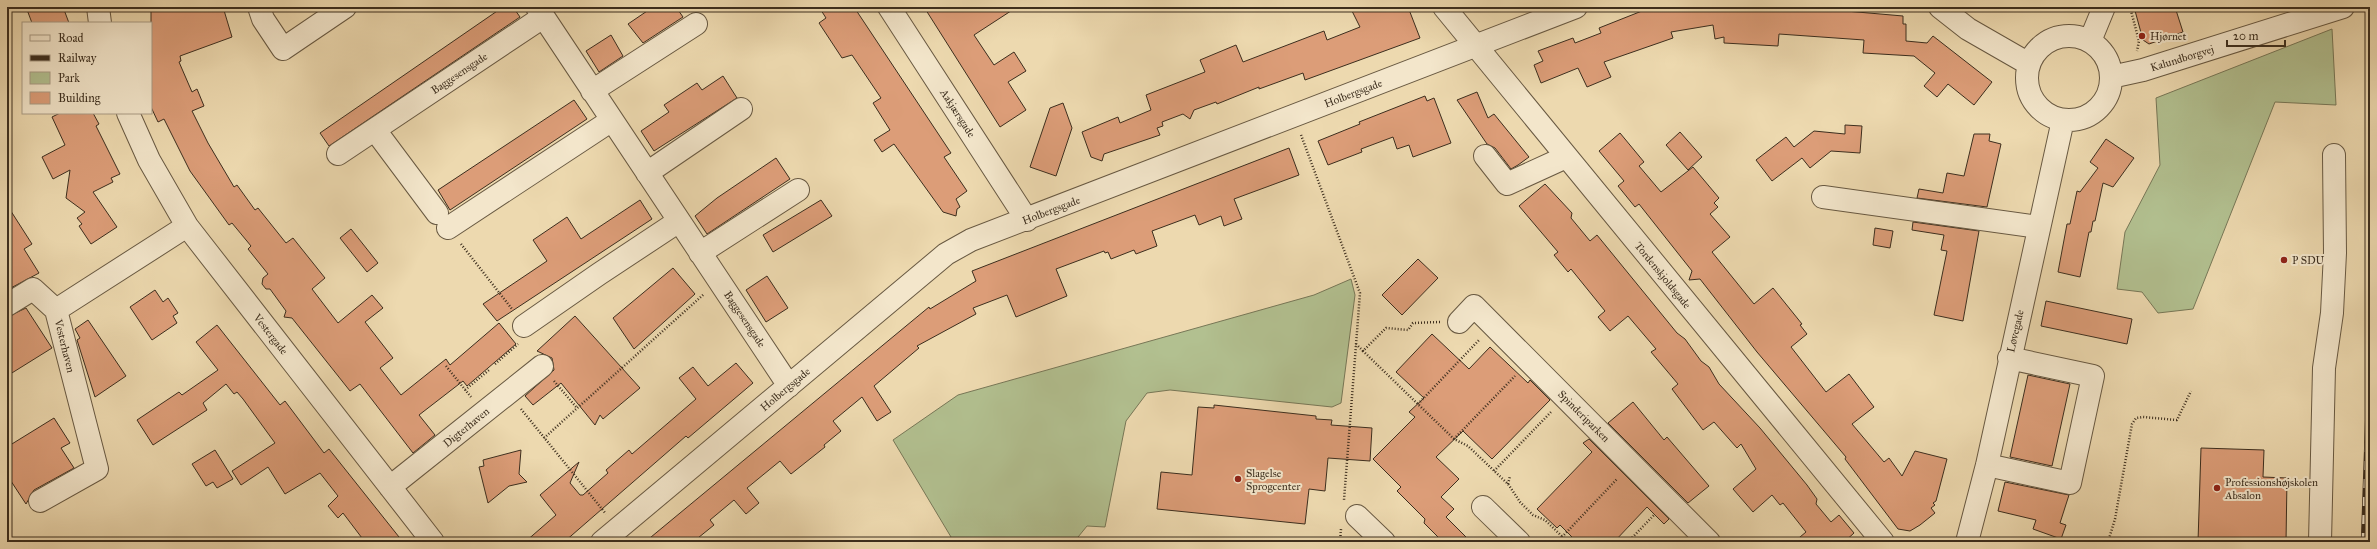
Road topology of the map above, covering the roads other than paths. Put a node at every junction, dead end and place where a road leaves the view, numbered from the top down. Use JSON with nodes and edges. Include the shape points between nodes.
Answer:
{"nodes":[{"id":1,"x":98,"y":7,"type":"edge"},
{"id":2,"x":259,"y":7,"type":"edge"},
{"id":3,"x":345,"y":7,"type":"edge"},
{"id":4,"x":889,"y":7,"type":"edge"},
{"id":5,"x":1444,"y":7,"type":"edge"},
{"id":6,"x":1576,"y":7,"type":"edge"},
{"id":7,"x":1940,"y":7,"type":"edge"},
{"id":8,"x":2104,"y":7,"type":"edge"},
{"id":9,"x":2343,"y":7,"type":"edge"},
{"id":10,"x":543,"y":11,"type":"edge"},
{"id":11,"x":100,"y":22,"type":"edge"},
{"id":12,"x":696,"y":24,"type":"dead end"},
{"id":13,"x":2090,"y":41,"type":"junction"},
{"id":14,"x":1476,"y":46,"type":"junction"},
{"id":15,"x":2029,"y":64,"type":"junction"},
{"id":16,"x":2111,"y":77,"type":"junction"},
{"id":17,"x":592,"y":91,"type":"junction"},
{"id":18,"x":742,"y":109,"type":"dead end"},
{"id":19,"x":128,"y":114,"type":"edge"},
{"id":20,"x":612,"y":120,"type":"junction"},
{"id":21,"x":2063,"y":120,"type":"junction"},
{"id":22,"x":375,"y":130,"type":"junction"},
{"id":23,"x":338,"y":154,"type":"dead end"},
{"id":24,"x":1485,"y":156,"type":"dead end"},
{"id":25,"x":2334,"y":156,"type":"dead end"},
{"id":26,"x":1566,"y":157,"type":"junction"},
{"id":27,"x":647,"y":173,"type":"junction"},
{"id":28,"x":798,"y":190,"type":"dead end"},
{"id":29,"x":1823,"y":198,"type":"dead end"},
{"id":30,"x":1027,"y":220,"type":"junction"},
{"id":31,"x":679,"y":221,"type":"junction"},
{"id":32,"x":187,"y":226,"type":"junction"},
{"id":33,"x":2039,"y":227,"type":"junction"},
{"id":34,"x":700,"y":253,"type":"junction"},
{"id":35,"x":7,"y":305,"type":"edge"},
{"id":36,"x":56,"y":310,"type":"junction"},
{"id":37,"x":1459,"y":322,"type":"road end"},
{"id":38,"x":523,"y":334,"type":"road end"},
{"id":39,"x":2009,"y":358,"type":"junction"},
{"id":40,"x":542,"y":366,"type":"road end"},
{"id":41,"x":789,"y":386,"type":"junction"},
{"id":42,"x":1987,"y":465,"type":"junction"},
{"id":43,"x":390,"y":487,"type":"junction"},
{"id":44,"x":40,"y":501,"type":"dead end"},
{"id":45,"x":1483,"y":507,"type":"dead end"},
{"id":46,"x":1348,"y":515,"type":"road end"},
{"id":47,"x":610,"y":536,"type":"edge"},
{"id":48,"x":433,"y":542,"type":"edge"},
{"id":49,"x":1384,"y":542,"type":"edge"},
{"id":50,"x":1519,"y":542,"type":"edge"},
{"id":51,"x":1709,"y":542,"type":"edge"},
{"id":52,"x":1882,"y":542,"type":"edge"},
{"id":53,"x":1967,"y":542,"type":"edge"},
{"id":54,"x":2320,"y":542,"type":"edge"}],
"edges":[{"from":1,"to":11,"type":"street"},
{"from":2,"to":3,"type":"street","via":[[262,18],[283,49]]},
{"from":4,"to":30,"type":"street","name":"Aakjærsgade"},
{"from":5,"to":14,"type":"street","name":"Tordenskjoldsgade"},
{"from":6,"to":14,"type":"street","name":"Holbergsgade"},
{"from":7,"to":15,"type":"street","via":[[1968,29]]},
{"from":8,"to":13,"type":"street"},
{"from":9,"to":16,"type":"street","name":"Kalundborgvej"},
{"from":10,"to":17,"type":"street","name":"Baggesensgade"},
{"from":10,"to":22,"type":"street","name":"Baggesensgade"},
{"from":12,"to":17,"type":"street"},
{"from":13,"to":15,"type":"street","via":[[2076,36],[2061,36],[2047,41],[2036,51]]},
{"from":13,"to":16,"type":"street","via":[[2101,50],[2108,63]]},
{"from":14,"to":26,"type":"street","name":"Tordenskjoldsgade"},
{"from":14,"to":30,"type":"street","name":"Holbergsgade"},
{"from":15,"to":21,"type":"street","via":[[2027,79],[2030,93],[2037,106]]},
{"from":16,"to":21,"type":"street","via":[[2109,91],[2102,104],[2091,114],[2078,119]]},
{"from":17,"to":20,"type":"street","name":"Baggesensgade"},
{"from":18,"to":27,"type":"street"},
{"from":19,"to":32,"type":"street","name":"Vestergade","via":[[149,160]]},
{"from":20,"to":22,"type":"street","via":[[443,220]]},
{"from":20,"to":27,"type":"street","name":"Baggesensgade"},
{"from":21,"to":33,"type":"street","name":"Løvegade"},
{"from":22,"to":23,"type":"street","name":"Baggesensgade"},
{"from":24,"to":26,"type":"street","via":[[1507,184]]},
{"from":25,"to":54,"type":"street","via":[[2335,253],[2332,313],[2324,368]]},
{"from":26,"to":52,"type":"street","name":"Tordenskjoldsgade"},
{"from":27,"to":31,"type":"street","name":"Baggesensgade"},
{"from":28,"to":34,"type":"street"},
{"from":29,"to":33,"type":"street"},
{"from":30,"to":41,"type":"street","name":"Holbergsgade","via":[[971,240],[946,254]]},
{"from":31,"to":34,"type":"street","name":"Baggesensgade"},
{"from":31,"to":38,"type":"street","via":[[599,274]]},
{"from":32,"to":36,"type":"street","name":"Vesterhaven"},
{"from":32,"to":43,"type":"street","name":"Vestergade"},
{"from":33,"to":39,"type":"street","name":"Løvegade"},
{"from":34,"to":41,"type":"street","name":"Baggesensgade"},
{"from":35,"to":36,"type":"street","via":[[33,289]]},
{"from":36,"to":44,"type":"street","name":"Vesterhaven","via":[[97,469]]},
{"from":37,"to":51,"type":"street","name":"Spinderiparken","via":[[1474,306]]},
{"from":39,"to":42,"type":"street","name":"Løvegade"},
{"from":39,"to":42,"type":"street","via":[[2093,376],[2070,483]]},
{"from":40,"to":43,"type":"street","name":"Digterhaven"},
{"from":41,"to":47,"type":"street","name":"Holbergsgade"},
{"from":42,"to":53,"type":"street","name":"Løvegade"},
{"from":43,"to":48,"type":"street","name":"Vestergade"},
{"from":45,"to":50,"type":"street"},
{"from":46,"to":49,"type":"street"}]}
